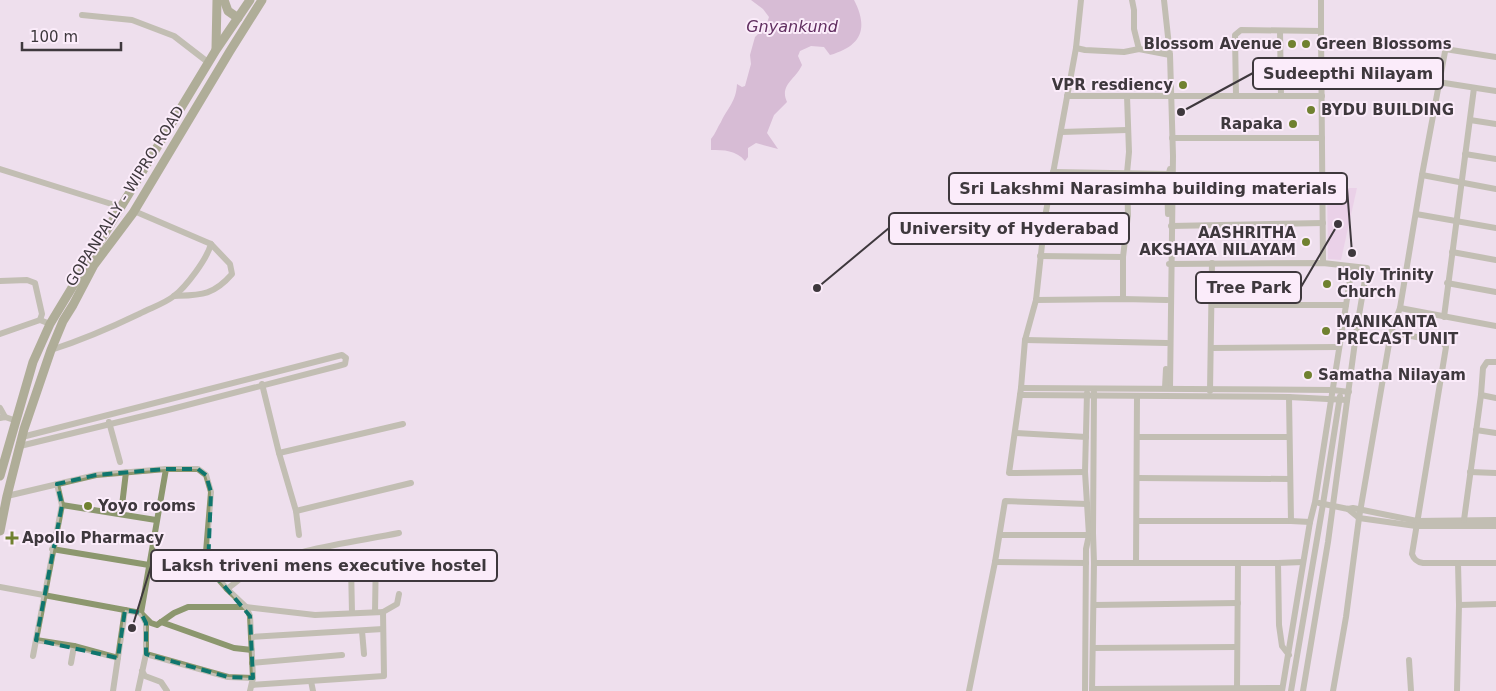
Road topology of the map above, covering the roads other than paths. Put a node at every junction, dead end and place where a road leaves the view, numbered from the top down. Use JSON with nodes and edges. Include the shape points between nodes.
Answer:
{"nodes":[{"id":1,"x":218,"y":0,"type":"edge"},
{"id":2,"x":224,"y":0,"type":"edge"},
{"id":3,"x":250,"y":0,"type":"edge"},
{"id":4,"x":262,"y":0,"type":"edge"},
{"id":5,"x":1081,"y":0,"type":"edge"},
{"id":6,"x":1132,"y":0,"type":"edge"},
{"id":7,"x":1164,"y":0,"type":"edge"},
{"id":8,"x":1321,"y":0,"type":"edge"},
{"id":9,"x":82,"y":14,"type":"dead end"},
{"id":10,"x":238,"y":18,"type":"junction"},
{"id":11,"x":1280,"y":31,"type":"junction"},
{"id":12,"x":1321,"y":31,"type":"junction"},
{"id":13,"x":1447,"y":41,"type":"dead end"},
{"id":14,"x":1076,"y":48,"type":"junction"},
{"id":15,"x":1445,"y":48,"type":"junction"},
{"id":16,"x":1139,"y":49,"type":"junction"},
{"id":17,"x":216,"y":50,"type":"junction"},
{"id":18,"x":1170,"y":55,"type":"junction"},
{"id":19,"x":1496,"y":57,"type":"edge"},
{"id":20,"x":209,"y":63,"type":"junction"},
{"id":21,"x":1438,"y":82,"type":"junction"},
{"id":22,"x":1474,"y":88,"type":"junction"},
{"id":23,"x":1496,"y":91,"type":"edge"},
{"id":24,"x":1067,"y":96,"type":"junction"},
{"id":25,"x":1126,"y":96,"type":"junction"},
{"id":26,"x":1170,"y":96,"type":"junction"},
{"id":27,"x":1236,"y":96,"type":"junction"},
{"id":28,"x":1281,"y":96,"type":"junction"},
{"id":29,"x":1322,"y":96,"type":"junction"},
{"id":30,"x":1470,"y":120,"type":"junction"},
{"id":31,"x":1496,"y":124,"type":"edge"},
{"id":32,"x":1127,"y":130,"type":"junction"},
{"id":33,"x":1061,"y":132,"type":"junction"},
{"id":34,"x":1172,"y":138,"type":"junction"},
{"id":35,"x":1322,"y":138,"type":"junction"},
{"id":36,"x":1465,"y":154,"type":"junction"},
{"id":37,"x":1496,"y":159,"type":"edge"},
{"id":38,"x":0,"y":169,"type":"edge"},
{"id":39,"x":1053,"y":172,"type":"junction"},
{"id":40,"x":1127,"y":173,"type":"junction"},
{"id":41,"x":1170,"y":175,"type":"junction"},
{"id":42,"x":1422,"y":176,"type":"junction"},
{"id":43,"x":1323,"y":180,"type":"junction"},
{"id":44,"x":1461,"y":182,"type":"junction"},
{"id":45,"x":1496,"y":189,"type":"edge"},
{"id":46,"x":121,"y":207,"type":"junction"},
{"id":47,"x":134,"y":211,"type":"junction"},
{"id":48,"x":1416,"y":214,"type":"junction"},
{"id":49,"x":1128,"y":215,"type":"junction"},
{"id":50,"x":1046,"y":216,"type":"junction"},
{"id":51,"x":1456,"y":220,"type":"junction"},
{"id":52,"x":1323,"y":223,"type":"junction"},
{"id":53,"x":1171,"y":226,"type":"junction"},
{"id":54,"x":1496,"y":228,"type":"edge"},
{"id":55,"x":211,"y":244,"type":"junction"},
{"id":56,"x":1452,"y":252,"type":"junction"},
{"id":57,"x":1040,"y":256,"type":"junction"},
{"id":58,"x":1123,"y":257,"type":"junction"},
{"id":59,"x":1496,"y":260,"type":"edge"},
{"id":60,"x":1212,"y":263,"type":"junction"},
{"id":61,"x":1323,"y":263,"type":"junction"},
{"id":62,"x":1170,"y":264,"type":"junction"},
{"id":63,"x":1352,"y":266,"type":"junction"},
{"id":64,"x":0,"y":281,"type":"edge"},
{"id":65,"x":1448,"y":283,"type":"junction"},
{"id":66,"x":1496,"y":292,"type":"edge"},
{"id":67,"x":174,"y":296,"type":"junction"},
{"id":68,"x":1123,"y":299,"type":"junction"},
{"id":69,"x":1036,"y":300,"type":"junction"},
{"id":70,"x":1168,"y":300,"type":"junction"},
{"id":71,"x":1212,"y":305,"type":"junction"},
{"id":72,"x":1346,"y":305,"type":"junction"},
{"id":73,"x":1400,"y":308,"type":"junction"},
{"id":74,"x":1444,"y":316,"type":"junction"},
{"id":75,"x":40,"y":320,"type":"junction"},
{"id":76,"x":50,"y":324,"type":"junction"},
{"id":77,"x":1496,"y":326,"type":"edge"},
{"id":78,"x":1391,"y":332,"type":"junction"},
{"id":79,"x":0,"y":334,"type":"edge"},
{"id":80,"x":1025,"y":340,"type":"junction"},
{"id":81,"x":1167,"y":342,"type":"junction"},
{"id":82,"x":1339,"y":347,"type":"junction"},
{"id":83,"x":1212,"y":348,"type":"junction"},
{"id":84,"x":51,"y":350,"type":"junction"},
{"id":85,"x":1496,"y":362,"type":"edge"},
{"id":86,"x":260,"y":376,"type":"junction"},
{"id":87,"x":263,"y":386,"type":"junction"},
{"id":88,"x":1167,"y":388,"type":"junction"},
{"id":89,"x":1210,"y":389,"type":"junction"},
{"id":90,"x":1337,"y":391,"type":"junction"},
{"id":91,"x":1020,"y":392,"type":"junction"},
{"id":92,"x":1348,"y":392,"type":"junction"},
{"id":93,"x":1089,"y":394,"type":"junction"},
{"id":94,"x":1481,"y":395,"type":"junction"},
{"id":95,"x":1137,"y":397,"type":"junction"},
{"id":96,"x":1166,"y":397,"type":"junction"},
{"id":97,"x":1289,"y":397,"type":"junction"},
{"id":98,"x":1210,"y":398,"type":"junction"},
{"id":99,"x":1496,"y":398,"type":"edge"},
{"id":100,"x":1335,"y":399,"type":"junction"},
{"id":101,"x":1347,"y":400,"type":"junction"},
{"id":102,"x":0,"y":408,"type":"edge"},
{"id":103,"x":103,"y":416,"type":"junction"},
{"id":104,"x":3,"y":418,"type":"edge"},
{"id":105,"x":17,"y":421,"type":"junction"},
{"id":106,"x":111,"y":424,"type":"junction"},
{"id":107,"x":403,"y":424,"type":"dead end"},
{"id":108,"x":1476,"y":430,"type":"junction"},
{"id":109,"x":1016,"y":433,"type":"junction"},
{"id":110,"x":1496,"y":433,"type":"edge"},
{"id":111,"x":1138,"y":436,"type":"junction"},
{"id":112,"x":1086,"y":437,"type":"junction"},
{"id":113,"x":1289,"y":437,"type":"junction"},
{"id":114,"x":21,"y":441,"type":"junction"},
{"id":115,"x":278,"y":453,"type":"junction"},
{"id":116,"x":120,"y":462,"type":"dead end"},
{"id":117,"x":166,"y":470,"type":"junction"},
{"id":118,"x":126,"y":472,"type":"junction"},
{"id":119,"x":1085,"y":472,"type":"junction"},
{"id":120,"x":1470,"y":472,"type":"junction"},
{"id":121,"x":1496,"y":473,"type":"edge"},
{"id":122,"x":0,"y":474,"type":"edge"},
{"id":123,"x":1137,"y":478,"type":"junction"},
{"id":124,"x":1290,"y":480,"type":"junction"},
{"id":125,"x":411,"y":483,"type":"dead end"},
{"id":126,"x":57,"y":484,"type":"junction"},
{"id":127,"x":7,"y":496,"type":"junction"},
{"id":128,"x":1315,"y":502,"type":"junction"},
{"id":129,"x":1087,"y":504,"type":"junction"},
{"id":130,"x":1323,"y":504,"type":"junction"},
{"id":131,"x":62,"y":505,"type":"junction"},
{"id":132,"x":1333,"y":506,"type":"junction"},
{"id":133,"x":1348,"y":509,"type":"junction"},
{"id":134,"x":296,"y":511,"type":"junction"},
{"id":135,"x":1361,"y":511,"type":"junction"},
{"id":136,"x":121,"y":514,"type":"junction"},
{"id":137,"x":1359,"y":518,"type":"junction"},
{"id":138,"x":156,"y":520,"type":"junction"},
{"id":139,"x":1464,"y":520,"type":"junction"},
{"id":140,"x":1496,"y":520,"type":"edge"},
{"id":141,"x":1136,"y":521,"type":"junction"},
{"id":142,"x":1291,"y":521,"type":"junction"},
{"id":143,"x":1310,"y":522,"type":"junction"},
{"id":144,"x":1416,"y":523,"type":"junction"},
{"id":145,"x":1496,"y":526,"type":"edge"},
{"id":146,"x":0,"y":529,"type":"edge"},
{"id":147,"x":399,"y":533,"type":"dead end"},
{"id":148,"x":299,"y":535,"type":"dead end"},
{"id":149,"x":1000,"y":535,"type":"junction"},
{"id":150,"x":1089,"y":536,"type":"junction"},
{"id":151,"x":52,"y":548,"type":"junction"},
{"id":152,"x":1086,"y":549,"type":"junction"},
{"id":153,"x":1094,"y":550,"type":"junction"},
{"id":154,"x":376,"y":552,"type":"dead end"},
{"id":155,"x":995,"y":562,"type":"junction"},
{"id":156,"x":1303,"y":562,"type":"junction"},
{"id":157,"x":1086,"y":563,"type":"junction"},
{"id":158,"x":1136,"y":563,"type":"junction"},
{"id":159,"x":1238,"y":563,"type":"junction"},
{"id":160,"x":1278,"y":563,"type":"junction"},
{"id":161,"x":1496,"y":563,"type":"edge"},
{"id":162,"x":1094,"y":564,"type":"junction"},
{"id":163,"x":1458,"y":564,"type":"junction"},
{"id":164,"x":149,"y":565,"type":"junction"},
{"id":165,"x":351,"y":565,"type":"dead end"},
{"id":166,"x":0,"y":588,"type":"edge"},
{"id":167,"x":227,"y":588,"type":"junction"},
{"id":168,"x":44,"y":594,"type":"junction"},
{"id":169,"x":399,"y":594,"type":"dead end"},
{"id":170,"x":1238,"y":603,"type":"junction"},
{"id":171,"x":1496,"y":604,"type":"edge"},
{"id":172,"x":1094,"y":605,"type":"junction"},
{"id":173,"x":1459,"y":605,"type":"junction"},
{"id":174,"x":246,"y":607,"type":"junction"},
{"id":175,"x":125,"y":610,"type":"junction"},
{"id":176,"x":375,"y":612,"type":"junction"},
{"id":177,"x":383,"y":612,"type":"junction"},
{"id":178,"x":141,"y":613,"type":"junction"},
{"id":179,"x":352,"y":613,"type":"junction"},
{"id":180,"x":161,"y":622,"type":"junction"},
{"id":181,"x":383,"y":629,"type":"junction"},
{"id":182,"x":362,"y":630,"type":"junction"},
{"id":183,"x":251,"y":637,"type":"junction"},
{"id":184,"x":36,"y":640,"type":"junction"},
{"id":185,"x":74,"y":646,"type":"junction"},
{"id":186,"x":1237,"y":647,"type":"junction"},
{"id":187,"x":1093,"y":648,"type":"junction"},
{"id":188,"x":252,"y":650,"type":"junction"},
{"id":189,"x":146,"y":654,"type":"junction"},
{"id":190,"x":364,"y":654,"type":"dead end"},
{"id":191,"x":342,"y":655,"type":"dead end"},
{"id":192,"x":1289,"y":655,"type":"junction"},
{"id":193,"x":33,"y":656,"type":"dead end"},
{"id":194,"x":118,"y":658,"type":"junction"},
{"id":195,"x":1409,"y":660,"type":"dead end"},
{"id":196,"x":71,"y":663,"type":"dead end"},
{"id":197,"x":252,"y":663,"type":"junction"},
{"id":198,"x":142,"y":671,"type":"junction"},
{"id":199,"x":311,"y":681,"type":"junction"},
{"id":200,"x":252,"y":684,"type":"edge"},
{"id":201,"x":1236,"y":688,"type":"junction"},
{"id":202,"x":1282,"y":689,"type":"edge"},
{"id":203,"x":1090,"y":690,"type":"edge"},
{"id":204,"x":1142,"y":690,"type":"edge"},
{"id":205,"x":114,"y":691,"type":"edge"},
{"id":206,"x":138,"y":691,"type":"edge"},
{"id":207,"x":167,"y":691,"type":"edge"},
{"id":208,"x":312,"y":691,"type":"edge"},
{"id":209,"x":969,"y":691,"type":"edge"},
{"id":210,"x":1291,"y":691,"type":"edge"},
{"id":211,"x":1303,"y":691,"type":"edge"},
{"id":212,"x":1333,"y":691,"type":"edge"},
{"id":213,"x":1411,"y":691,"type":"edge"},
{"id":214,"x":1457,"y":691,"type":"edge"}],
"edges":[{"from":1,"to":17,"type":"main road"},
{"from":2,"to":10,"type":"main road","via":[[228,11]]},
{"from":3,"to":10,"type":"main road","name":"GOPANPALLY - WIPRO ROAD"},
{"from":4,"to":47,"type":"main road","name":"GOPANPALLY - WIPRO ROAD"},
{"from":5,"to":14,"type":"street"},
{"from":6,"to":16,"type":"street"},
{"from":7,"to":18,"type":"street"},
{"from":8,"to":12,"type":"street"},
{"from":9,"to":20,"type":"street","via":[[132,20],[174,36]]},
{"from":10,"to":17,"type":"main road","name":"GOPANPALLY - WIPRO ROAD"},
{"from":11,"to":12,"type":"street"},
{"from":11,"to":27,"type":"street","via":[[1241,30],[1235,35]]},
{"from":11,"to":28,"type":"street"},
{"from":12,"to":29,"type":"street"},
{"from":13,"to":15,"type":"street"},
{"from":14,"to":16,"type":"street","via":[[1124,52]]},
{"from":14,"to":24,"type":"street"},
{"from":15,"to":19,"type":"street"},
{"from":15,"to":21,"type":"street"},
{"from":16,"to":18,"type":"street"},
{"from":17,"to":20,"type":"main road","name":"GOPANPALLY - WIPRO ROAD"},
{"from":18,"to":26,"type":"street"},
{"from":20,"to":46,"type":"main road","name":"GOPANPALLY - WIPRO ROAD"},
{"from":21,"to":22,"type":"street"},
{"from":21,"to":42,"type":"street"},
{"from":22,"to":23,"type":"street"},
{"from":22,"to":30,"type":"street"},
{"from":24,"to":25,"type":"street"},
{"from":24,"to":33,"type":"street"},
{"from":25,"to":26,"type":"street"},
{"from":25,"to":32,"type":"street"},
{"from":26,"to":27,"type":"street"},
{"from":26,"to":34,"type":"street"},
{"from":27,"to":28,"type":"street"},
{"from":28,"to":29,"type":"street"},
{"from":29,"to":35,"type":"street"},
{"from":30,"to":31,"type":"street"},
{"from":30,"to":36,"type":"street"},
{"from":32,"to":33,"type":"street"},
{"from":32,"to":40,"type":"street"},
{"from":33,"to":39,"type":"street"},
{"from":34,"to":35,"type":"street"},
{"from":34,"to":41,"type":"street"},
{"from":35,"to":43,"type":"street"},
{"from":36,"to":37,"type":"street"},
{"from":36,"to":44,"type":"street"},
{"from":38,"to":46,"type":"street"},
{"from":39,"to":40,"type":"street"},
{"from":39,"to":50,"type":"street"},
{"from":40,"to":41,"type":"street"},
{"from":40,"to":49,"type":"street"},
{"from":41,"to":43,"type":"street"},
{"from":41,"to":53,"type":"street"},
{"from":41,"to":62,"type":"street","via":[[1167,202]]},
{"from":42,"to":44,"type":"street"},
{"from":42,"to":48,"type":"street"},
{"from":43,"to":52,"type":"street"},
{"from":44,"to":45,"type":"street"},
{"from":44,"to":51,"type":"street"},
{"from":46,"to":76,"type":"main road","name":"GOPANPALLY - WIPRO ROAD"},
{"from":47,"to":55,"type":"street"},
{"from":47,"to":84,"type":"main road","name":"GOPANPALLY - WIPRO ROAD","via":[[94,265]]},
{"from":48,"to":51,"type":"street"},
{"from":48,"to":73,"type":"street"},
{"from":49,"to":50,"type":"street"},
{"from":49,"to":58,"type":"street"},
{"from":50,"to":57,"type":"street"},
{"from":51,"to":54,"type":"street"},
{"from":51,"to":56,"type":"street"},
{"from":52,"to":53,"type":"street"},
{"from":52,"to":61,"type":"street"},
{"from":53,"to":62,"type":"street"},
{"from":55,"to":67,"type":"street","via":[[194,274]]},
{"from":55,"to":67,"type":"street","via":[[230,264],[232,274],[205,294]]},
{"from":56,"to":59,"type":"street"},
{"from":56,"to":65,"type":"street"},
{"from":57,"to":58,"type":"street"},
{"from":57,"to":69,"type":"street"},
{"from":58,"to":68,"type":"street"},
{"from":60,"to":61,"type":"street"},
{"from":60,"to":62,"type":"street"},
{"from":60,"to":71,"type":"street"},
{"from":61,"to":63,"type":"street"},
{"from":62,"to":70,"type":"street"},
{"from":62,"to":88,"type":"street"},
{"from":63,"to":72,"type":"street"},
{"from":63,"to":92,"type":"street","via":[[1367,268]]},
{"from":64,"to":75,"type":"street","via":[[27,280],[35,283],[42,314]]},
{"from":65,"to":66,"type":"street"},
{"from":65,"to":74,"type":"street"},
{"from":67,"to":84,"type":"street","via":[[80,341]]},
{"from":68,"to":69,"type":"street"},
{"from":68,"to":70,"type":"street"},
{"from":69,"to":80,"type":"street"},
{"from":70,"to":81,"type":"street"},
{"from":71,"to":72,"type":"street"},
{"from":71,"to":83,"type":"street"},
{"from":72,"to":82,"type":"street"},
{"from":73,"to":74,"type":"street"},
{"from":73,"to":78,"type":"street"},
{"from":74,"to":77,"type":"street"},
{"from":75,"to":76,"type":"street"},
{"from":75,"to":79,"type":"street"},
{"from":76,"to":105,"type":"main road","name":"GOPANPALLY - WIPRO ROAD","via":[[33,362]]},
{"from":78,"to":135,"type":"street"},
{"from":78,"to":144,"type":"street","via":[[1442,342],[1446,347]]},
{"from":80,"to":81,"type":"street"},
{"from":80,"to":91,"type":"street"},
{"from":81,"to":88,"type":"street"},
{"from":82,"to":83,"type":"street"},
{"from":82,"to":90,"type":"street"},
{"from":83,"to":89,"type":"street"},
{"from":84,"to":114,"type":"main road","name":"GOPANPALLY - WIPRO ROAD"},
{"from":85,"to":94,"type":"street","via":[[1487,362],[1483,368]]},
{"from":86,"to":87,"type":"street"},
{"from":86,"to":87,"type":"street","via":[[342,355],[346,358],[345,364]]},
{"from":86,"to":103,"type":"street"},
{"from":87,"to":106,"type":"street"},
{"from":87,"to":115,"type":"street"},
{"from":88,"to":89,"type":"street"},
{"from":88,"to":93,"type":"street","via":[[1094,389]]},
{"from":88,"to":96,"type":"street"},
{"from":89,"to":90,"type":"street"},
{"from":89,"to":98,"type":"street"},
{"from":90,"to":92,"type":"street"},
{"from":90,"to":100,"type":"street"},
{"from":91,"to":93,"type":"street"},
{"from":91,"to":109,"type":"street"},
{"from":92,"to":101,"type":"street"},
{"from":93,"to":95,"type":"street"},
{"from":93,"to":112,"type":"street"},
{"from":93,"to":153,"type":"street"},
{"from":94,"to":99,"type":"street"},
{"from":94,"to":108,"type":"street"},
{"from":95,"to":96,"type":"street"},
{"from":95,"to":111,"type":"street"},
{"from":96,"to":98,"type":"street"},
{"from":97,"to":98,"type":"street"},
{"from":97,"to":100,"type":"street"},
{"from":97,"to":113,"type":"street"},
{"from":100,"to":101,"type":"street"},
{"from":100,"to":128,"type":"street"},
{"from":100,"to":130,"type":"street"},
{"from":101,"to":132,"type":"street"},
{"from":102,"to":104,"type":"street"},
{"from":103,"to":106,"type":"street"},
{"from":103,"to":114,"type":"street"},
{"from":104,"to":105,"type":"street"},
{"from":105,"to":122,"type":"main road","name":"GOPANPALLY - WIPRO ROAD"},
{"from":106,"to":114,"type":"street"},
{"from":106,"to":116,"type":"street"},
{"from":107,"to":115,"type":"street"},
{"from":108,"to":110,"type":"street"},
{"from":108,"to":120,"type":"street"},
{"from":109,"to":112,"type":"street"},
{"from":109,"to":119,"type":"street","via":[[1010,473]]},
{"from":111,"to":113,"type":"street"},
{"from":111,"to":123,"type":"street"},
{"from":112,"to":119,"type":"street"},
{"from":113,"to":124,"type":"street"},
{"from":114,"to":127,"type":"main road","name":"GOPANPALLY - WIPRO ROAD"},
{"from":115,"to":134,"type":"street"},
{"from":117,"to":118,"type":"street"},
{"from":117,"to":138,"type":"street"},
{"from":117,"to":167,"type":"street","via":[[198,469],[206,475],[211,492],[206,552],[208,567]]},
{"from":118,"to":126,"type":"street"},
{"from":118,"to":136,"type":"street"},
{"from":119,"to":129,"type":"street"},
{"from":120,"to":121,"type":"street"},
{"from":120,"to":139,"type":"street"},
{"from":123,"to":124,"type":"street"},
{"from":123,"to":141,"type":"street"},
{"from":124,"to":142,"type":"street"},
{"from":125,"to":134,"type":"street"},
{"from":126,"to":127,"type":"street"},
{"from":126,"to":131,"type":"street"},
{"from":127,"to":146,"type":"main road","name":"GOPANPALLY - WIPRO ROAD"},
{"from":128,"to":130,"type":"street"},
{"from":128,"to":143,"type":"street"},
{"from":129,"to":149,"type":"street","via":[[1005,501]]},
{"from":129,"to":150,"type":"street"},
{"from":130,"to":132,"type":"street"},
{"from":130,"to":210,"type":"street"},
{"from":131,"to":136,"type":"street"},
{"from":131,"to":151,"type":"street"},
{"from":132,"to":133,"type":"street"},
{"from":132,"to":211,"type":"street"},
{"from":133,"to":135,"type":"street"},
{"from":133,"to":137,"type":"street"},
{"from":134,"to":148,"type":"street"},
{"from":135,"to":137,"type":"street"},
{"from":135,"to":144,"type":"street"},
{"from":136,"to":138,"type":"street"},
{"from":137,"to":144,"type":"street"},
{"from":137,"to":212,"type":"street"},
{"from":138,"to":164,"type":"street"},
{"from":139,"to":140,"type":"street"},
{"from":139,"to":144,"type":"street"},
{"from":141,"to":142,"type":"street"},
{"from":141,"to":158,"type":"street"},
{"from":142,"to":143,"type":"street"},
{"from":143,"to":156,"type":"street"},
{"from":144,"to":145,"type":"street"},
{"from":144,"to":163,"type":"street","via":[[1412,554],[1417,562]]},
{"from":147,"to":167,"type":"street","via":[[274,561],[253,570]]},
{"from":149,"to":150,"type":"street"},
{"from":149,"to":155,"type":"street"},
{"from":150,"to":152,"type":"street"},
{"from":151,"to":164,"type":"street"},
{"from":151,"to":168,"type":"street"},
{"from":152,"to":153,"type":"street"},
{"from":152,"to":157,"type":"street"},
{"from":153,"to":162,"type":"street"},
{"from":154,"to":176,"type":"street"},
{"from":155,"to":157,"type":"street"},
{"from":155,"to":209,"type":"street"},
{"from":156,"to":160,"type":"street"},
{"from":156,"to":192,"type":"street"},
{"from":157,"to":203,"type":"street"},
{"from":158,"to":159,"type":"street"},
{"from":158,"to":162,"type":"street"},
{"from":159,"to":160,"type":"street"},
{"from":159,"to":170,"type":"street"},
{"from":160,"to":192,"type":"street","via":[[1279,625],[1282,646]]},
{"from":161,"to":163,"type":"street"},
{"from":162,"to":172,"type":"street"},
{"from":163,"to":173,"type":"street"},
{"from":164,"to":178,"type":"street"},
{"from":165,"to":179,"type":"street"},
{"from":166,"to":168,"type":"street"},
{"from":167,"to":174,"type":"street"},
{"from":168,"to":175,"type":"street"},
{"from":168,"to":184,"type":"street"},
{"from":169,"to":177,"type":"street","via":[[397,604]]},
{"from":170,"to":172,"type":"street"},
{"from":170,"to":186,"type":"street"},
{"from":171,"to":173,"type":"street"},
{"from":172,"to":187,"type":"street"},
{"from":173,"to":214,"type":"street"},
{"from":174,"to":179,"type":"street","via":[[315,615]]},
{"from":174,"to":180,"type":"street","via":[[188,606]]},
{"from":174,"to":183,"type":"street"},
{"from":175,"to":178,"type":"street"},
{"from":175,"to":194,"type":"street"},
{"from":176,"to":177,"type":"street"},
{"from":176,"to":179,"type":"street"},
{"from":177,"to":181,"type":"street"},
{"from":178,"to":180,"type":"street","via":[[151,623],[157,625]]},
{"from":178,"to":189,"type":"street","via":[[146,624]]},
{"from":180,"to":188,"type":"street","via":[[234,648]]},
{"from":181,"to":182,"type":"street"},
{"from":181,"to":199,"type":"street","via":[[384,676]]},
{"from":182,"to":183,"type":"street"},
{"from":182,"to":190,"type":"street"},
{"from":183,"to":188,"type":"street"},
{"from":184,"to":185,"type":"street"},
{"from":184,"to":193,"type":"street"},
{"from":185,"to":194,"type":"street"},
{"from":185,"to":196,"type":"street"},
{"from":186,"to":187,"type":"street"},
{"from":186,"to":201,"type":"street"},
{"from":187,"to":203,"type":"street"},
{"from":188,"to":197,"type":"street"},
{"from":189,"to":198,"type":"street"},
{"from":189,"to":200,"type":"street"},
{"from":191,"to":197,"type":"street"},
{"from":192,"to":202,"type":"street"},
{"from":194,"to":205,"type":"street"},
{"from":195,"to":213,"type":"street"},
{"from":197,"to":200,"type":"street"},
{"from":198,"to":206,"type":"street"},
{"from":198,"to":207,"type":"street","via":[[145,676],[160,682]]},
{"from":199,"to":200,"type":"street"},
{"from":199,"to":208,"type":"street"},
{"from":201,"to":202,"type":"street"},
{"from":201,"to":204,"type":"street"},
{"from":203,"to":204,"type":"street"}]}
